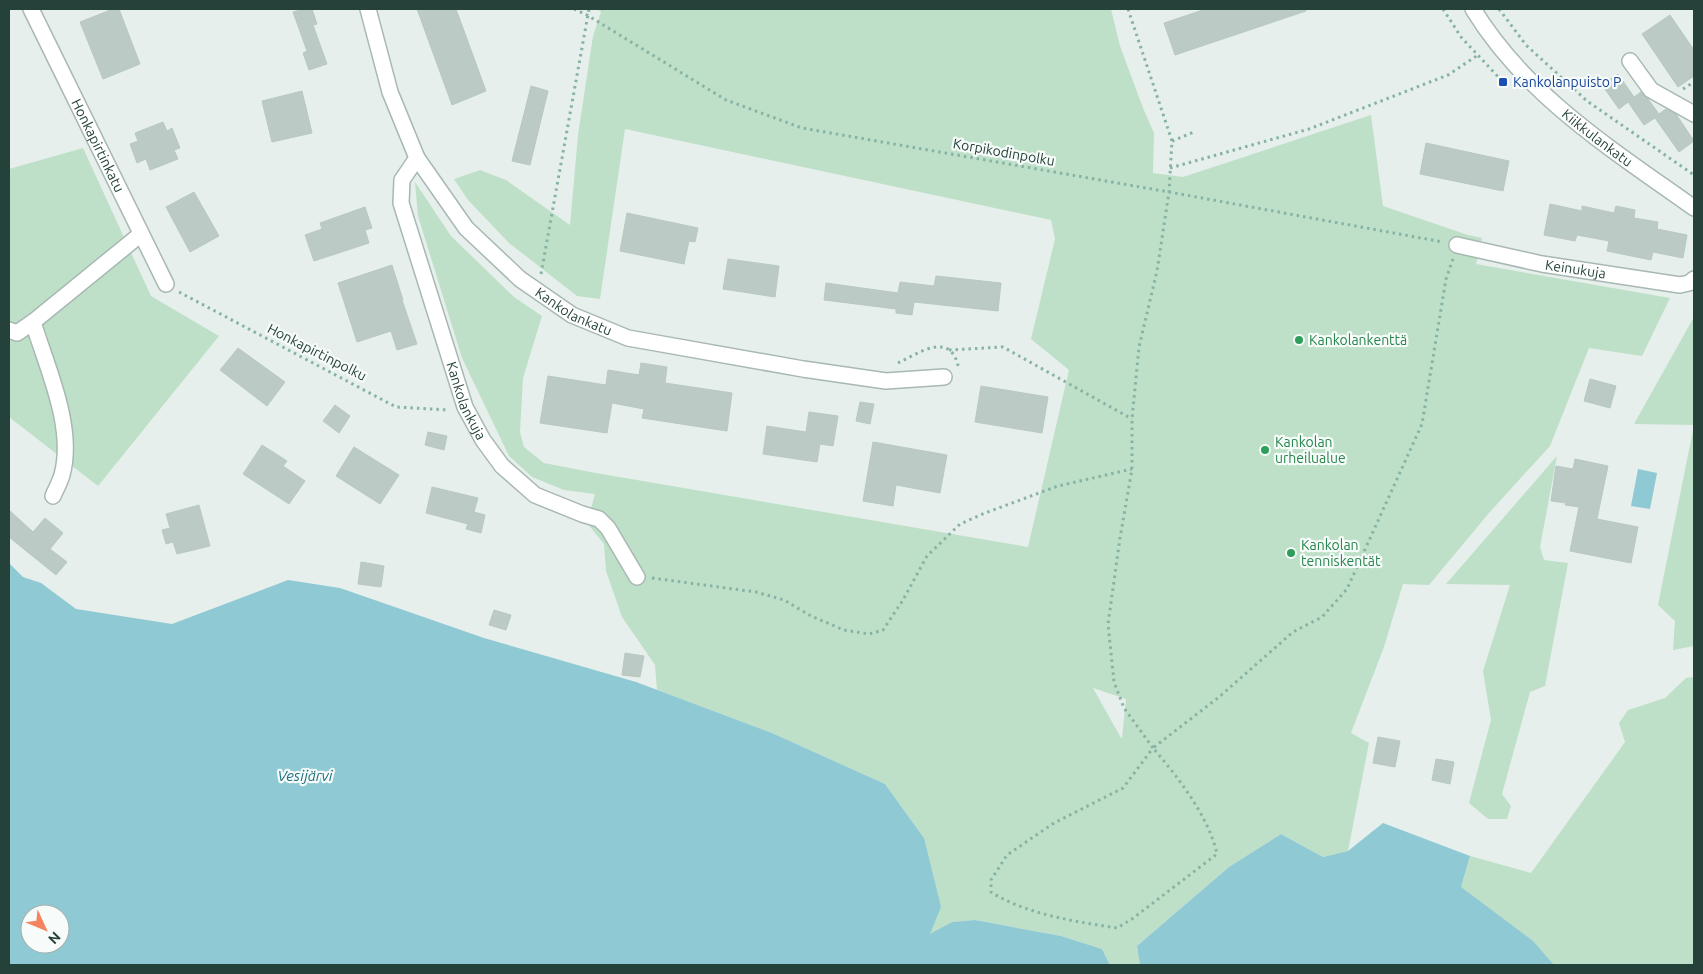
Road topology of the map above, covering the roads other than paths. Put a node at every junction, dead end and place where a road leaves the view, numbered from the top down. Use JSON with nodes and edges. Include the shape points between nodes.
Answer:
{"nodes":[{"id":1,"x":31,"y":9,"type":"edge"},
{"id":2,"x":368,"y":9,"type":"edge"},
{"id":3,"x":1473,"y":9,"type":"edge"},
{"id":4,"x":1630,"y":61,"type":"dead end"},
{"id":5,"x":1694,"y":114,"type":"edge"},
{"id":6,"x":417,"y":158,"type":"junction"},
{"id":7,"x":1694,"y":208,"type":"edge"},
{"id":8,"x":141,"y":234,"type":"junction"},
{"id":9,"x":1457,"y":245,"type":"road end"},
{"id":10,"x":1694,"y":279,"type":"edge"},
{"id":11,"x":166,"y":284,"type":"road end"},
{"id":12,"x":32,"y":322,"type":"junction"},
{"id":13,"x":9,"y":330,"type":"edge"},
{"id":14,"x":944,"y":377,"type":"dead end"},
{"id":15,"x":53,"y":496,"type":"dead end"},
{"id":16,"x":637,"y":576,"type":"road end"}],
"edges":[{"from":1,"to":8,"type":"street","name":"Honkapirtinkatu"},
{"from":2,"to":6,"type":"street","name":"Kankolankatu","via":[[390,92]]},
{"from":3,"to":7,"type":"street","name":"Kiikkulankatu","via":[[1521,71],[1571,119]]},
{"from":4,"to":5,"type":"street","via":[[1651,90]]},
{"from":6,"to":14,"type":"street","name":"Kankolankatu","via":[[466,228],[520,279],[572,315],[628,338],[803,369],[886,381]]},
{"from":6,"to":16,"type":"street","name":"Kankolankuja","via":[[402,180],[400,203],[465,407],[502,466],[534,495],[598,519],[608,528]]},
{"from":8,"to":11,"type":"street","name":"Honkapirtinkatu"},
{"from":8,"to":12,"type":"street"},
{"from":9,"to":10,"type":"street","name":"Keinukuja","via":[[1542,264],[1680,286]]},
{"from":12,"to":13,"type":"street","via":[[17,333]]},
{"from":12,"to":15,"type":"street","via":[[62,413],[66,441],[62,474]]}]}
